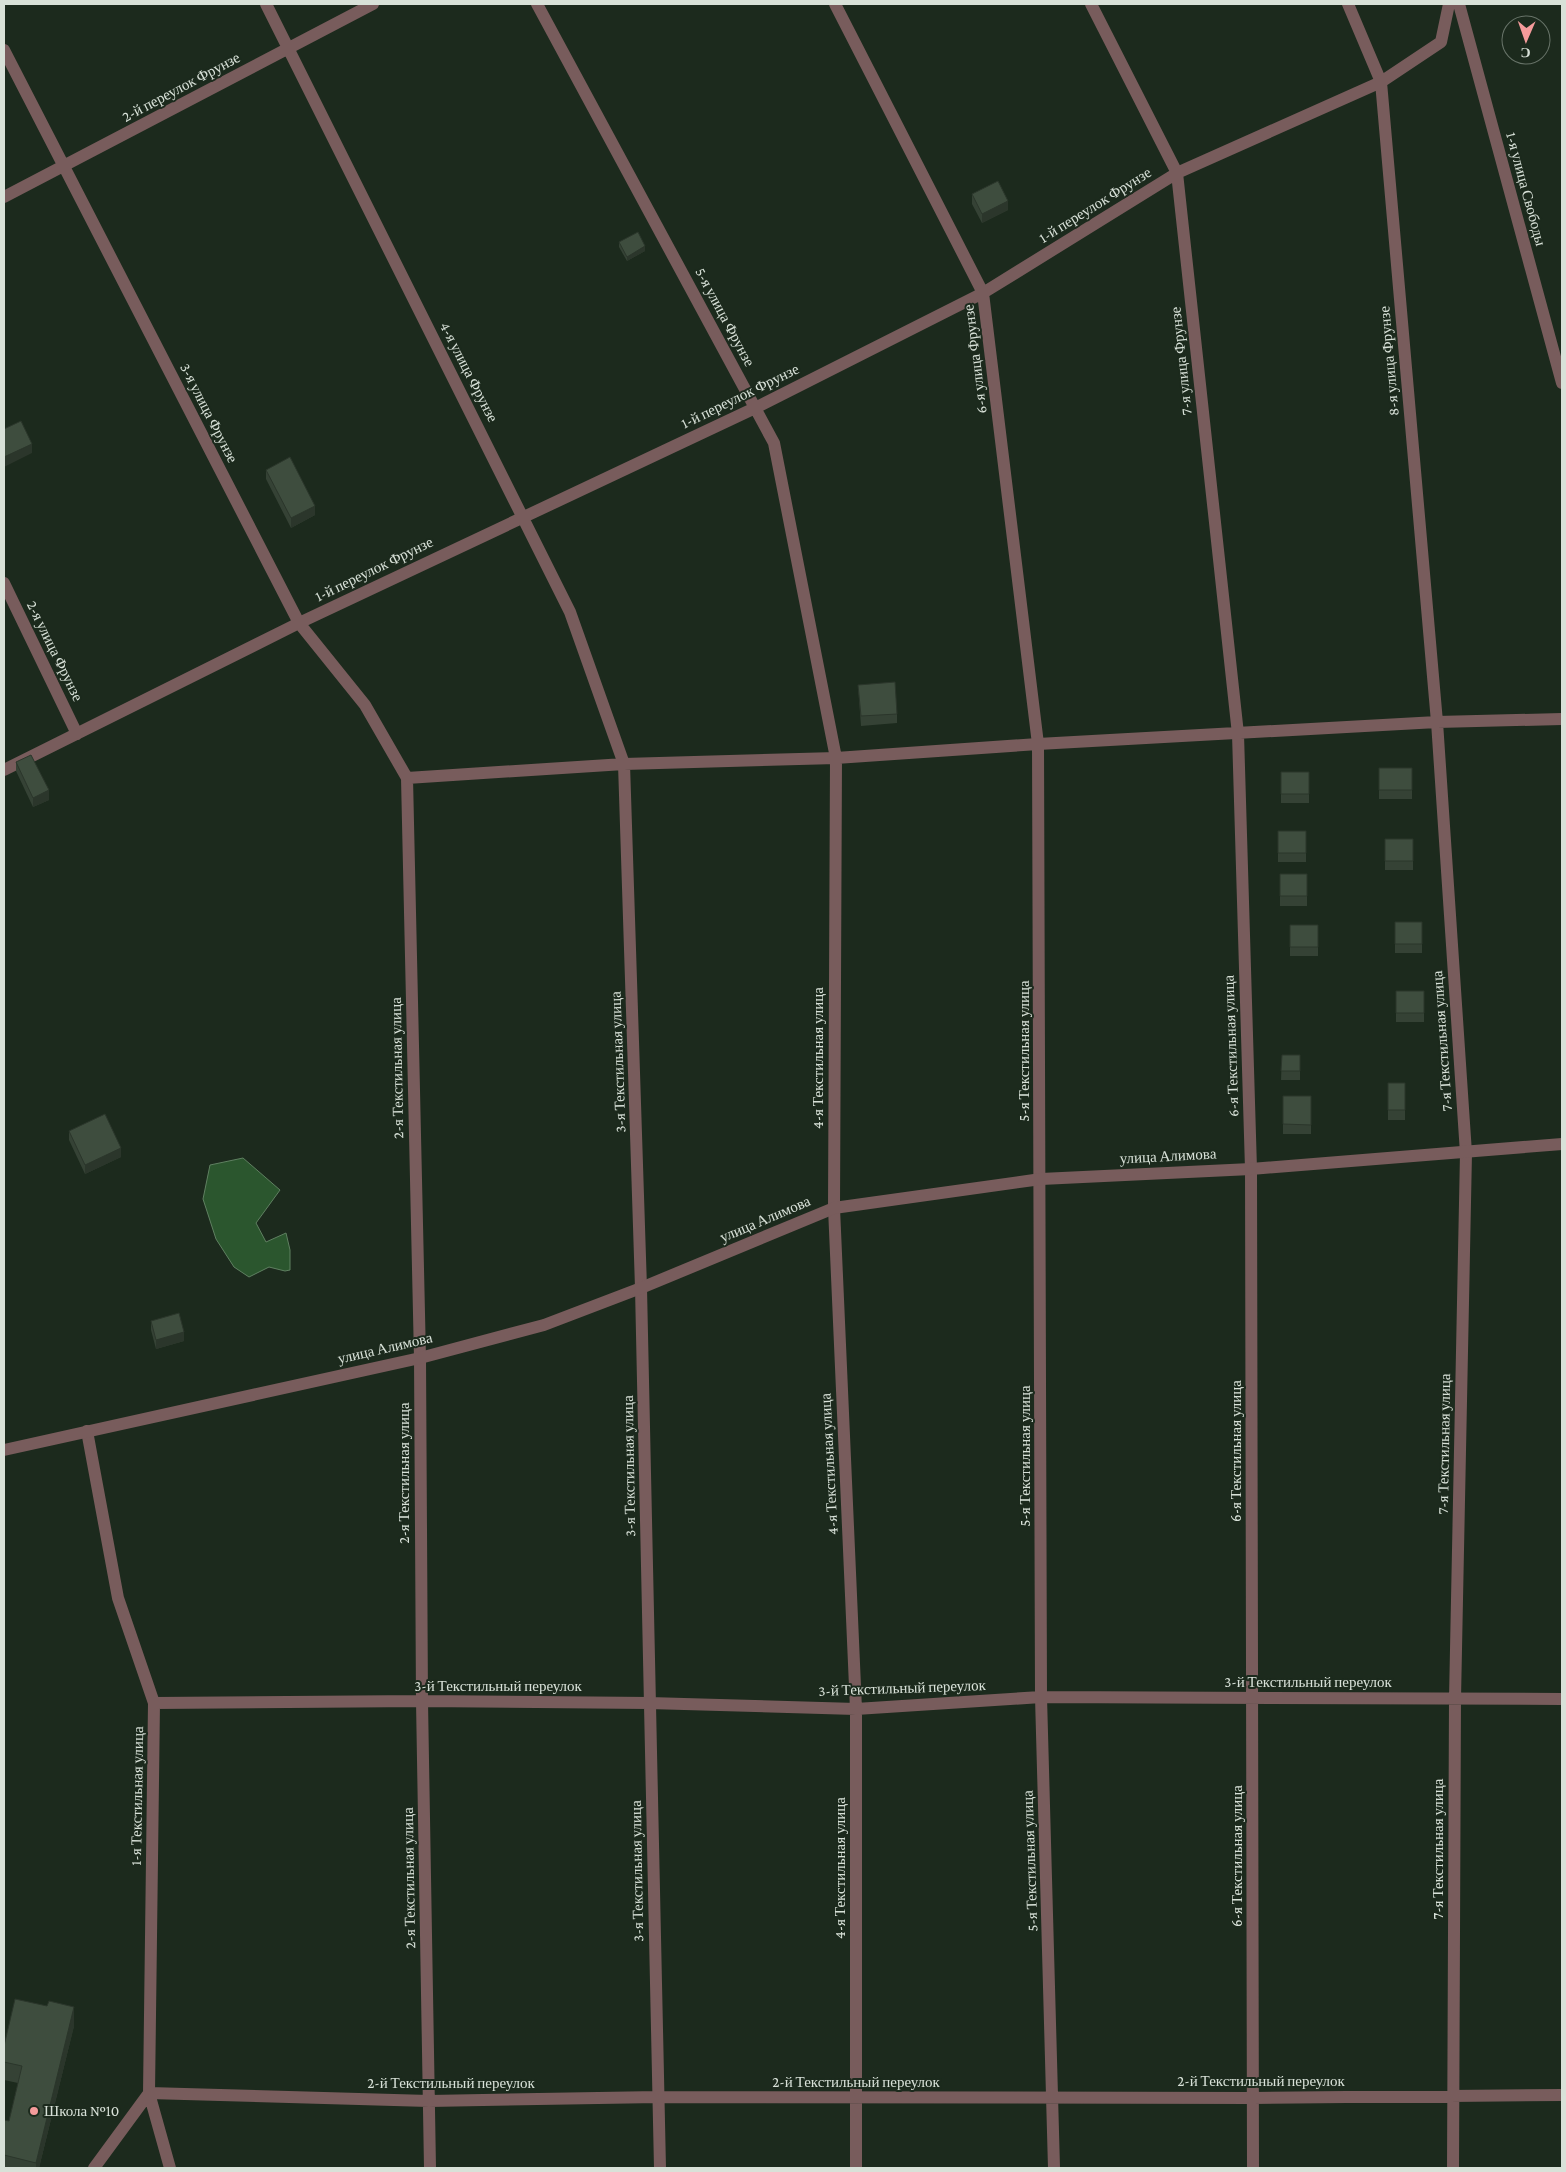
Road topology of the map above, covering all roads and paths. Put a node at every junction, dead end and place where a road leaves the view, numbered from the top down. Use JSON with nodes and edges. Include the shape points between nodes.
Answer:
{"nodes":[{"id":1,"x":266,"y":4,"type":"edge"},
{"id":2,"x":373,"y":4,"type":"edge"},
{"id":3,"x":537,"y":4,"type":"edge"},
{"id":4,"x":835,"y":4,"type":"edge"},
{"id":5,"x":1091,"y":4,"type":"edge"},
{"id":6,"x":1348,"y":4,"type":"edge"},
{"id":7,"x":1449,"y":4,"type":"edge"},
{"id":8,"x":1459,"y":4,"type":"edge"},
{"id":9,"x":289,"y":48,"type":"junction"},
{"id":10,"x":4,"y":50,"type":"edge"},
{"id":11,"x":1381,"y":82,"type":"junction"},
{"id":12,"x":65,"y":167,"type":"junction"},
{"id":13,"x":1177,"y":173,"type":"junction"},
{"id":14,"x":4,"y":197,"type":"edge"},
{"id":15,"x":984,"y":293,"type":"junction"},
{"id":16,"x":1562,"y":383,"type":"edge"},
{"id":17,"x":755,"y":408,"type":"junction"},
{"id":18,"x":523,"y":516,"type":"junction"},
{"id":19,"x":4,"y":583,"type":"edge"},
{"id":20,"x":299,"y":624,"type":"junction"},
{"id":21,"x":1562,"y":719,"type":"edge"},
{"id":22,"x":1437,"y":722,"type":"junction"},
{"id":23,"x":77,"y":734,"type":"junction"},
{"id":24,"x":1238,"y":734,"type":"junction"},
{"id":25,"x":1038,"y":744,"type":"junction"},
{"id":26,"x":836,"y":758,"type":"junction"},
{"id":27,"x":624,"y":764,"type":"junction"},
{"id":28,"x":4,"y":770,"type":"edge"},
{"id":29,"x":407,"y":778,"type":"junction"},
{"id":30,"x":1562,"y":1144,"type":"edge"},
{"id":31,"x":1466,"y":1153,"type":"junction"},
{"id":32,"x":1251,"y":1169,"type":"junction"},
{"id":33,"x":1041,"y":1179,"type":"junction"},
{"id":34,"x":834,"y":1208,"type":"junction"},
{"id":35,"x":641,"y":1288,"type":"junction"},
{"id":36,"x":420,"y":1358,"type":"junction"},
{"id":37,"x":87,"y":1431,"type":"junction"},
{"id":38,"x":4,"y":1450,"type":"edge"},
{"id":39,"x":1041,"y":1697,"type":"junction"},
{"id":40,"x":1253,"y":1698,"type":"junction"},
{"id":41,"x":1455,"y":1699,"type":"junction"},
{"id":42,"x":1562,"y":1699,"type":"edge"},
{"id":43,"x":422,"y":1701,"type":"junction"},
{"id":44,"x":154,"y":1703,"type":"junction"},
{"id":45,"x":649,"y":1703,"type":"junction"},
{"id":46,"x":856,"y":1709,"type":"junction"},
{"id":47,"x":150,"y":2093,"type":"junction"},
{"id":48,"x":1562,"y":2095,"type":"edge"},
{"id":49,"x":1454,"y":2096,"type":"junction"},
{"id":50,"x":658,"y":2097,"type":"junction"},
{"id":51,"x":1052,"y":2097,"type":"junction"},
{"id":52,"x":857,"y":2098,"type":"junction"},
{"id":53,"x":1253,"y":2098,"type":"junction"},
{"id":54,"x":428,"y":2101,"type":"junction"},
{"id":55,"x":94,"y":2168,"type":"edge"},
{"id":56,"x":170,"y":2168,"type":"edge"},
{"id":57,"x":430,"y":2168,"type":"edge"},
{"id":58,"x":660,"y":2168,"type":"edge"},
{"id":59,"x":856,"y":2168,"type":"edge"},
{"id":60,"x":1054,"y":2168,"type":"edge"},
{"id":61,"x":1253,"y":2168,"type":"edge"},
{"id":62,"x":1453,"y":2168,"type":"edge"}],
"edges":[{"from":1,"to":9,"type":"street","name":"4-я улица Фрунзе"},
{"from":2,"to":9,"type":"street","name":"2-й переулок Фрунзе"},
{"from":3,"to":17,"type":"street","name":"5-я улица Фрунзе"},
{"from":4,"to":15,"type":"street","name":"6-я улица Фрунзе"},
{"from":5,"to":13,"type":"street","name":"7-я улица Фрунзе"},
{"from":6,"to":11,"type":"street","name":"8-я улица Фрунзе"},
{"from":7,"to":11,"type":"street","name":"1-й переулок Фрунзе","via":[[1441,42]]},
{"from":8,"to":16,"type":"street","name":"1-я улица Свободы"},
{"from":9,"to":12,"type":"street","name":"2-й переулок Фрунзе"},
{"from":9,"to":18,"type":"street","name":"4-я улица Фрунзе"},
{"from":10,"to":12,"type":"street","name":"3-я улица Фрунзе"},
{"from":11,"to":13,"type":"street","name":"1-й переулок Фрунзе"},
{"from":11,"to":22,"type":"street","name":"8-я улица Фрунзе"},
{"from":12,"to":14,"type":"street","name":"2-й переулок Фрунзе"},
{"from":12,"to":20,"type":"street","name":"3-я улица Фрунзе"},
{"from":13,"to":15,"type":"street","name":"1-й переулок Фрунзе"},
{"from":13,"to":24,"type":"street","name":"7-я улица Фрунзе"},
{"from":15,"to":17,"type":"street","name":"1-й переулок Фрунзе"},
{"from":15,"to":25,"type":"street","name":"6-я улица Фрунзе"},
{"from":17,"to":18,"type":"street","name":"1-й переулок Фрунзе"},
{"from":17,"to":26,"type":"street","name":"5-я улица Фрунзе","via":[[774,443]]},
{"from":18,"to":20,"type":"street","name":"1-й переулок Фрунзе"},
{"from":18,"to":27,"type":"street","name":"4-я улица Фрунзе","via":[[570,612]]},
{"from":19,"to":23,"type":"street","name":"2-я улица Фрунзе"},
{"from":20,"to":23,"type":"street","name":"1-й переулок Фрунзе"},
{"from":20,"to":29,"type":"street","name":"3-я улица Фрунзе","via":[[365,705]]},
{"from":21,"to":22,"type":"street"},
{"from":22,"to":24,"type":"street"},
{"from":22,"to":31,"type":"street","name":"7-я Текстильная улица"},
{"from":23,"to":28,"type":"street","name":"1-й переулок Фрунзе"},
{"from":24,"to":25,"type":"street"},
{"from":24,"to":32,"type":"street","name":"6-я Текстильная улица"},
{"from":25,"to":26,"type":"street"},
{"from":25,"to":33,"type":"street","name":"5-я Текстильная улица"},
{"from":26,"to":27,"type":"street"},
{"from":26,"to":34,"type":"street","name":"4-я Текстильная улица"},
{"from":27,"to":29,"type":"street"},
{"from":27,"to":35,"type":"street","name":"3-я Текстильная улица"},
{"from":29,"to":36,"type":"street","name":"2-я Текстильная улица"},
{"from":30,"to":31,"type":"street","name":"улица Алимова"},
{"from":31,"to":32,"type":"street","name":"улица Алимова"},
{"from":31,"to":41,"type":"street","name":"7-я Текстильная улица"},
{"from":32,"to":33,"type":"street","name":"улица Алимова"},
{"from":32,"to":40,"type":"street","name":"6-я Текстильная улица"},
{"from":33,"to":34,"type":"street","name":"улица Алимова"},
{"from":33,"to":39,"type":"street","name":"5-я Текстильная улица"},
{"from":34,"to":35,"type":"street","name":"улица Алимова"},
{"from":34,"to":46,"type":"street","name":"4-я Текстильная улица"},
{"from":35,"to":36,"type":"street","name":"улица Алимова","via":[[544,1325]]},
{"from":35,"to":45,"type":"street","name":"3-я Текстильная улица"},
{"from":36,"to":37,"type":"street","name":"улица Алимова"},
{"from":36,"to":43,"type":"street","name":"2-я Текстильная улица"},
{"from":37,"to":38,"type":"street","name":"улица Алимова"},
{"from":37,"to":44,"type":"street","name":"1-я Текстильная улица","via":[[118,1598]]},
{"from":39,"to":40,"type":"street","name":"3-й Текстильный переулок"},
{"from":39,"to":46,"type":"street","name":"3-й Текстильный переулок"},
{"from":39,"to":51,"type":"street","name":"5-я Текстильная улица"},
{"from":40,"to":41,"type":"street","name":"3-й Текстильный переулок"},
{"from":40,"to":53,"type":"street","name":"6-я Текстильная улица"},
{"from":41,"to":42,"type":"street","name":"3-й Текстильный переулок"},
{"from":41,"to":49,"type":"street","name":"7-я Текстильная улица"},
{"from":43,"to":44,"type":"street","name":"3-й Текстильный переулок"},
{"from":43,"to":45,"type":"street","name":"3-й Текстильный переулок"},
{"from":43,"to":54,"type":"street","name":"2-я Текстильная улица"},
{"from":44,"to":47,"type":"street","name":"1-я Текстильная улица"},
{"from":45,"to":46,"type":"street","name":"3-й Текстильный переулок"},
{"from":45,"to":50,"type":"street","name":"3-я Текстильная улица"},
{"from":46,"to":52,"type":"street","name":"4-я Текстильная улица"},
{"from":47,"to":54,"type":"street","name":"2-й Текстильный переулок"},
{"from":47,"to":55,"type":"street"},
{"from":47,"to":56,"type":"street","name":"1-я Текстильная улица"},
{"from":48,"to":49,"type":"street","name":"2-й Текстильный переулок"},
{"from":49,"to":53,"type":"street","name":"2-й Текстильный переулок"},
{"from":49,"to":62,"type":"street","name":"7-я Текстильная улица"},
{"from":50,"to":52,"type":"street","name":"2-й Текстильный переулок"},
{"from":50,"to":54,"type":"street","name":"2-й Текстильный переулок"},
{"from":50,"to":58,"type":"street","name":"3-я Текстильная улица"},
{"from":51,"to":52,"type":"street","name":"2-й Текстильный переулок"},
{"from":51,"to":53,"type":"street","name":"2-й Текстильный переулок"},
{"from":51,"to":60,"type":"street","name":"5-я Текстильная улица"},
{"from":52,"to":59,"type":"street","name":"4-я Текстильная улица"},
{"from":53,"to":61,"type":"street","name":"6-я Текстильная улица"},
{"from":54,"to":57,"type":"street","name":"2-я Текстильная улица"}]}
